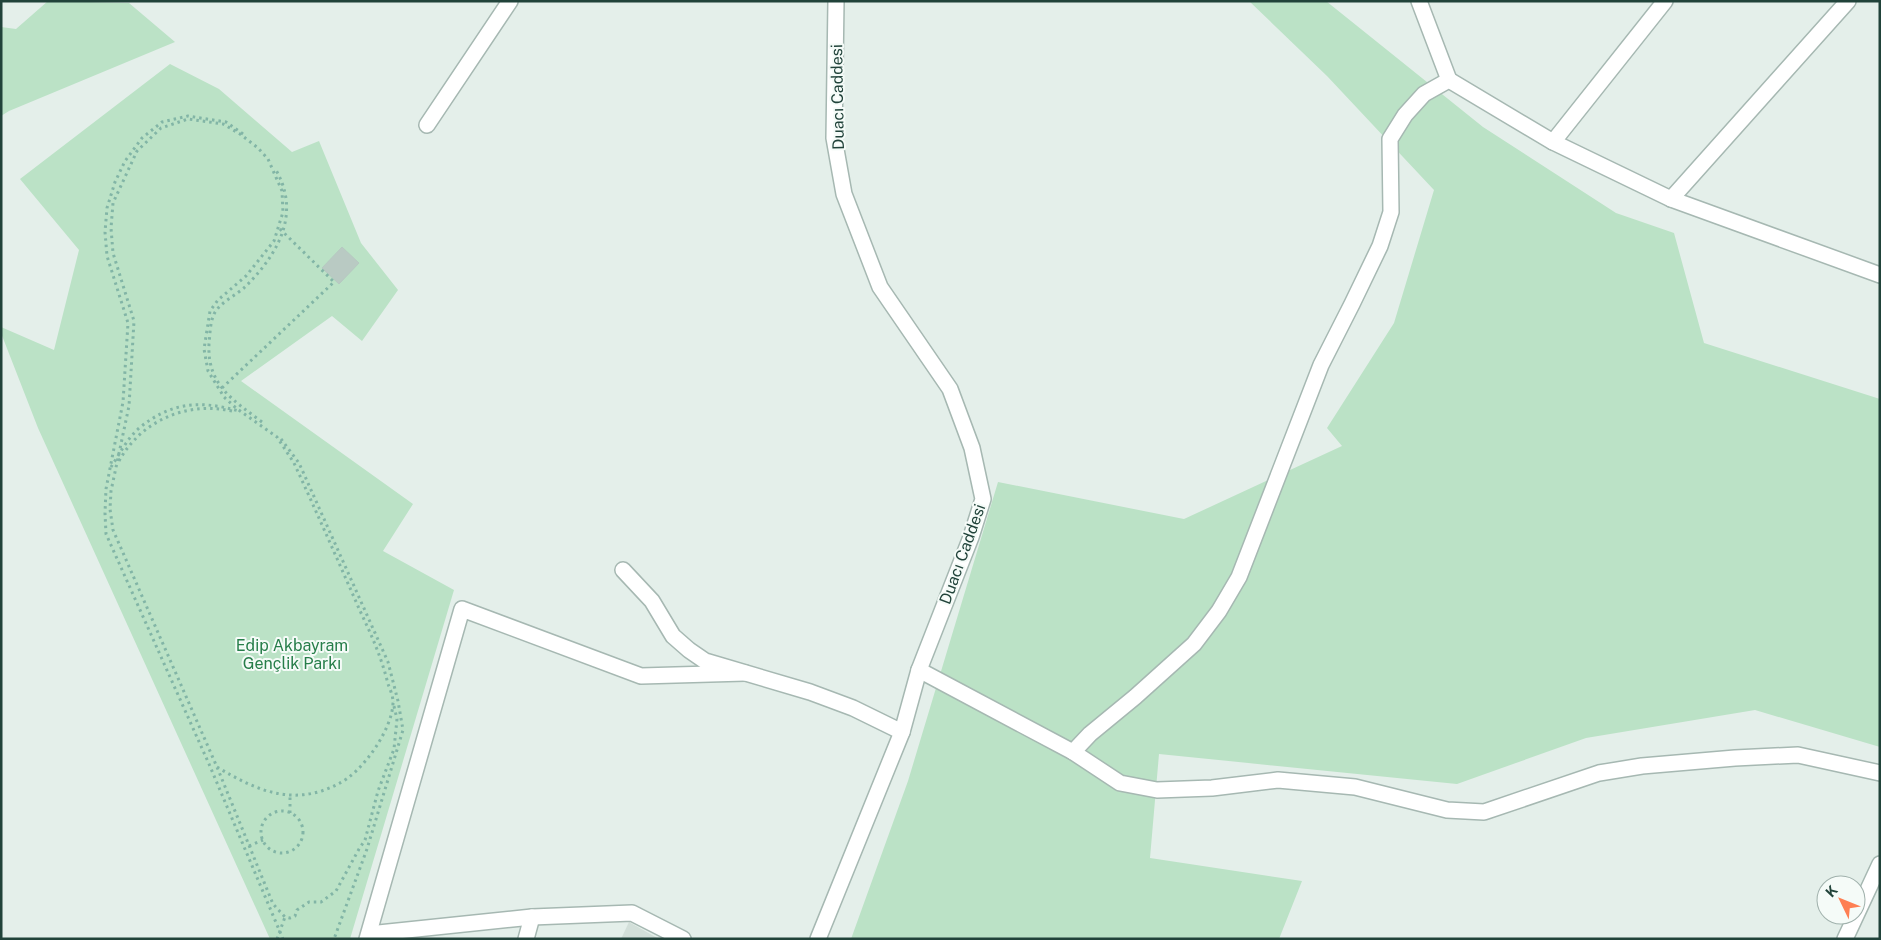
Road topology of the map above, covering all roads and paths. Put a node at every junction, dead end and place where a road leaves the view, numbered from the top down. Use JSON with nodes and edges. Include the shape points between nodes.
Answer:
{"nodes":[{"id":1,"x":510,"y":1,"type":"edge"},
{"id":2,"x":836,"y":1,"type":"edge"},
{"id":3,"x":1419,"y":1,"type":"edge"},
{"id":4,"x":1665,"y":1,"type":"edge"},
{"id":5,"x":1848,"y":1,"type":"edge"},
{"id":6,"x":1449,"y":80,"type":"junction"},
{"id":7,"x":427,"y":126,"type":"dead end"},
{"id":8,"x":1553,"y":142,"type":"junction"},
{"id":9,"x":1671,"y":199,"type":"junction"},
{"id":10,"x":278,"y":227,"type":"junction"},
{"id":11,"x":283,"y":232,"type":"junction"},
{"id":12,"x":1880,"y":275,"type":"edge"},
{"id":13,"x":221,"y":389,"type":"junction"},
{"id":14,"x":243,"y":412,"type":"junction"},
{"id":15,"x":250,"y":414,"type":"junction"},
{"id":16,"x":120,"y":454,"type":"junction"},
{"id":17,"x":117,"y":464,"type":"junction"},
{"id":18,"x":109,"y":469,"type":"junction"},
{"id":19,"x":623,"y":570,"type":"dead end"},
{"id":20,"x":919,"y":670,"type":"junction"},
{"id":21,"x":745,"y":673,"type":"junction"},
{"id":22,"x":393,"y":702,"type":"junction"},
{"id":23,"x":902,"y":732,"type":"junction"},
{"id":24,"x":1073,"y":752,"type":"junction"},
{"id":25,"x":217,"y":767,"type":"junction"},
{"id":26,"x":1880,"y":773,"type":"edge"},
{"id":27,"x":290,"y":795,"type":"junction"},
{"id":28,"x":290,"y":813,"type":"junction"},
{"id":29,"x":263,"y":840,"type":"junction"},
{"id":30,"x":249,"y":846,"type":"junction"},
{"id":31,"x":1880,"y":864,"type":"edge"},
{"id":32,"x":286,"y":917,"type":"junction"},
{"id":33,"x":532,"y":917,"type":"junction"},
{"id":34,"x":279,"y":933,"type":"junction"},
{"id":35,"x":368,"y":936,"type":"edge"},
{"id":36,"x":277,"y":939,"type":"edge"},
{"id":37,"x":283,"y":939,"type":"edge"},
{"id":38,"x":334,"y":939,"type":"edge"},
{"id":39,"x":526,"y":939,"type":"edge"},
{"id":40,"x":682,"y":939,"type":"edge"},
{"id":41,"x":818,"y":939,"type":"edge"},
{"id":42,"x":1845,"y":939,"type":"edge"}],
"edges":[{"from":1,"to":7,"type":"street"},
{"from":2,"to":20,"type":"street","name":"Duacı Caddesi","via":[[834,138],[844,194],[880,287],[950,389],[972,448],[983,499]]},
{"from":3,"to":6,"type":"street"},
{"from":4,"to":8,"type":"street"},
{"from":5,"to":9,"type":"street"},
{"from":6,"to":8,"type":"street"},
{"from":6,"to":24,"type":"street","via":[[1424,94],[1390,139],[1391,212],[1380,246],[1320,365],[1239,578],[1194,644]]},
{"from":8,"to":9,"type":"street"},
{"from":9,"to":12,"type":"street"},
{"from":10,"to":11,"type":"path"},
{"from":10,"to":13,"type":"path","via":[[274,241],[246,276],[218,300],[210,312],[204,349],[208,371]]},
{"from":10,"to":16,"type":"path","via":[[283,212],[282,191],[272,166],[258,148],[223,124],[188,118],[161,128],[137,151],[113,203],[111,228],[113,253],[134,321],[129,406]]},
{"from":11,"to":13,"type":"path","via":[[281,240],[246,286],[215,312],[210,328],[209,357]]},
{"from":11,"to":13,"type":"path","via":[[334,282]]},
{"from":11,"to":18,"type":"path","via":[[287,208],[279,176],[268,156],[226,122],[188,116],[162,122],[136,145],[115,182],[104,232],[110,266],[128,323],[123,402]]},
{"from":13,"to":14,"type":"path","via":[[224,396]]},
{"from":13,"to":15,"type":"path"},
{"from":14,"to":15,"type":"path"},
{"from":14,"to":16,"type":"path","via":[[217,404],[174,408],[137,430]]},
{"from":14,"to":17,"type":"path","via":[[193,408],[171,414],[136,436]]},
{"from":14,"to":22,"type":"path","via":[[277,437],[294,463],[383,661]]},
{"from":15,"to":38,"type":"path","via":[[280,437],[298,464],[388,662],[403,730]]},
{"from":16,"to":17,"type":"path"},
{"from":16,"to":18,"type":"path"},
{"from":17,"to":25,"type":"path","via":[[111,491],[113,530]]},
{"from":18,"to":34,"type":"path","via":[[106,534],[210,764]]},
{"from":19,"to":21,"type":"street","via":[[652,601],[673,636],[689,650],[705,661]]},
{"from":20,"to":23,"type":"street","name":"Duacı Caddesi"},
{"from":20,"to":24,"type":"street"},
{"from":21,"to":23,"type":"street","via":[[827,698]]},
{"from":21,"to":35,"type":"street","via":[[641,676],[462,609]]},
{"from":22,"to":27,"type":"path","via":[[387,728],[378,746],[346,780],[328,790]]},
{"from":22,"to":32,"type":"path","via":[[397,719],[394,749],[365,840],[336,891],[321,902],[303,906],[295,916]]},
{"from":23,"to":41,"type":"street","name":"Duacı Caddesi"},
{"from":24,"to":26,"type":"street","via":[[1120,783],[1157,790],[1212,788],[1278,780],[1356,787],[1447,810],[1484,812],[1599,773],[1642,766],[1798,755]]},
{"from":25,"to":27,"type":"path","via":[[234,778],[274,794]]},
{"from":25,"to":30,"type":"path"},
{"from":27,"to":28,"type":"path"},
{"from":28,"to":29,"type":"path","via":[[274,812],[266,818],[262,827]]},
{"from":28,"to":29,"type":"path","via":[[301,822],[303,832],[296,848],[280,853],[271,850]]},
{"from":29,"to":30,"type":"path"},
{"from":30,"to":32,"type":"path","via":[[273,904]]},
{"from":31,"to":42,"type":"street"},
{"from":32,"to":34,"type":"path"},
{"from":33,"to":35,"type":"street"},
{"from":33,"to":39,"type":"street"},
{"from":33,"to":40,"type":"street","via":[[632,913]]},
{"from":34,"to":36,"type":"path"},
{"from":34,"to":37,"type":"path"}]}
